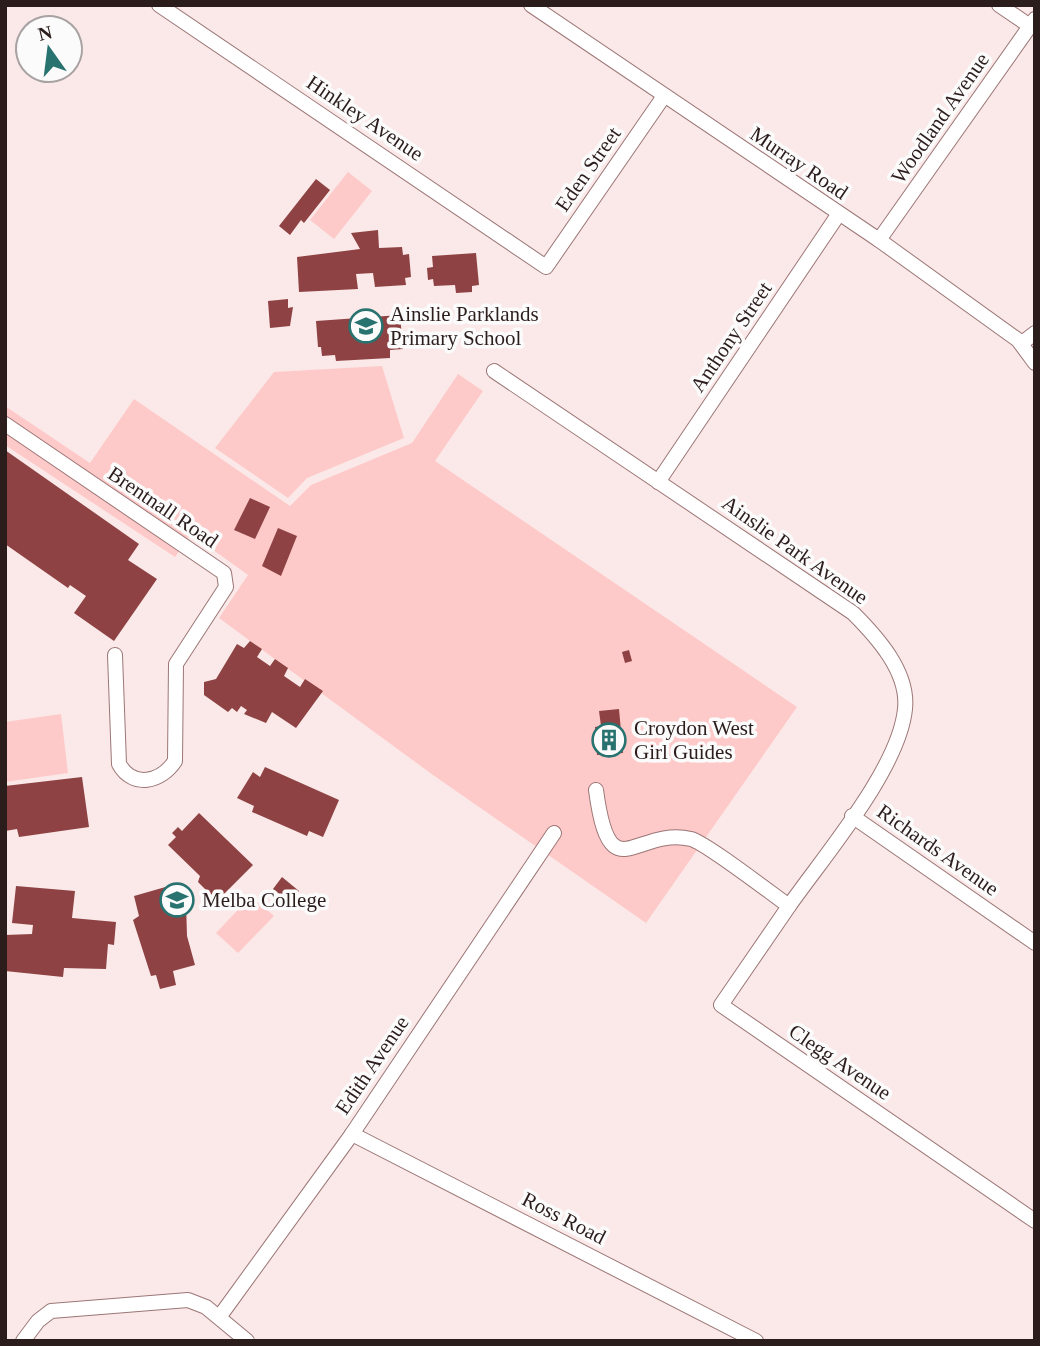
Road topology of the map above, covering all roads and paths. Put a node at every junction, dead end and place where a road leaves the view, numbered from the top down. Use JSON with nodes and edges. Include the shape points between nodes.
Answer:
{"nodes":[{"id":1,"x":159,"y":5,"type":"edge"},
{"id":2,"x":531,"y":5,"type":"edge"},
{"id":3,"x":999,"y":5,"type":"edge"},
{"id":4,"x":1032,"y":23,"type":"edge"},
{"id":5,"x":664,"y":96,"type":"junction"},
{"id":6,"x":838,"y":215,"type":"junction"},
{"id":7,"x":879,"y":240,"type":"junction"},
{"id":8,"x":546,"y":267,"type":"joint"},
{"id":9,"x":1035,"y":334,"type":"edge"},
{"id":10,"x":1022,"y":343,"type":"junction"},
{"id":11,"x":1035,"y":363,"type":"edge"},
{"id":12,"x":494,"y":371,"type":"dead end"},
{"id":13,"x":5,"y":424,"type":"edge"},
{"id":14,"x":658,"y":482,"type":"junction"},
{"id":15,"x":115,"y":654,"type":"dead end"},
{"id":16,"x":596,"y":790,"type":"dead end"},
{"id":17,"x":852,"y":816,"type":"junction"},
{"id":18,"x":554,"y":833,"type":"dead end"},
{"id":19,"x":789,"y":906,"type":"junction"},
{"id":20,"x":1035,"y":943,"type":"edge"},
{"id":21,"x":352,"y":1134,"type":"junction"},
{"id":22,"x":1035,"y":1221,"type":"edge"},
{"id":23,"x":219,"y":1316,"type":"junction"},
{"id":24,"x":23,"y":1341,"type":"edge"},
{"id":25,"x":247,"y":1341,"type":"edge"},
{"id":26,"x":756,"y":1341,"type":"edge"}],
"edges":[{"from":1,"to":8,"type":"street","name":"Hinkley Avenue"},
{"from":2,"to":5,"type":"street","name":"Murray Road"},
{"from":3,"to":4,"type":"street"},
{"from":4,"to":7,"type":"street","name":"Woodland Avenue"},
{"from":5,"to":6,"type":"street","name":"Murray Road"},
{"from":5,"to":8,"type":"street","name":"Eden Street"},
{"from":6,"to":7,"type":"street","name":"Murray Road"},
{"from":6,"to":14,"type":"street","name":"Anthony Street"},
{"from":7,"to":10,"type":"street","name":"Murray Road"},
{"from":9,"to":10,"type":"street"},
{"from":10,"to":11,"type":"street","name":"Murray Road"},
{"from":12,"to":14,"type":"street","name":"Ainslie Park Avenue"},
{"from":13,"to":15,"type":"street","name":"Brentnall Road","via":[[224,573],[226,587],[176,664],[175,761],[168,772],[152,780],[135,780],[124,774],[119,764]]},
{"from":14,"to":17,"type":"street","name":"Ainslie Park Avenue","via":[[853,613],[881,642],[899,676],[905,707],[896,748]]},
{"from":16,"to":19,"type":"street","via":[[601,828],[614,846],[625,849],[692,839]]},
{"from":17,"to":19,"type":"street","name":"Ainslie Park Avenue"},
{"from":17,"to":20,"type":"street","name":"Richards Avenue"},
{"from":18,"to":21,"type":"street","name":"Edith Avenue"},
{"from":19,"to":22,"type":"street","name":"Clegg Avenue","via":[[721,1005]]},
{"from":21,"to":23,"type":"street","name":"Edith Avenue"},
{"from":21,"to":26,"type":"street","name":"Ross Road"},
{"from":23,"to":24,"type":"street","via":[[188,1300],[66,1309],[51,1311]]},
{"from":23,"to":25,"type":"street"}]}
